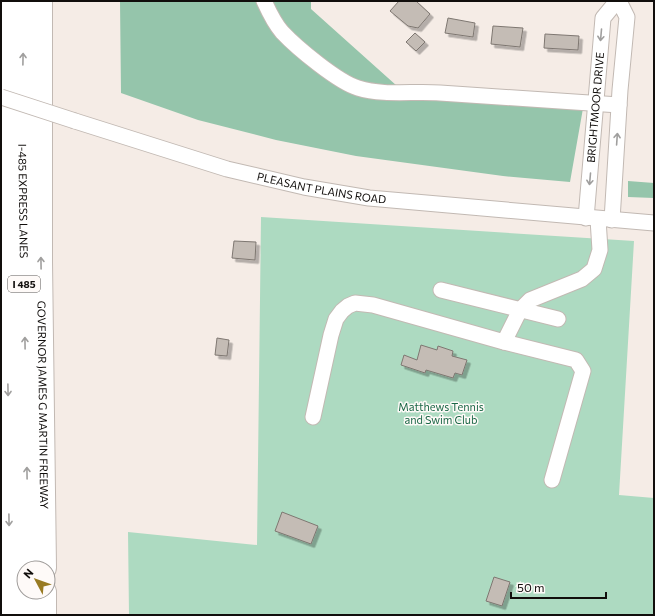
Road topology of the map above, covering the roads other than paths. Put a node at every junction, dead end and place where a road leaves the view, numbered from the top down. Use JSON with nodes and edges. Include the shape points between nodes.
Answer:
{"nodes":[{"id":1,"x":7,"y":1,"type":"edge"},
{"id":2,"x":24,"y":1,"type":"edge"},
{"id":3,"x":41,"y":1,"type":"edge"},
{"id":4,"x":264,"y":1,"type":"edge"},
{"id":5,"x":618,"y":1,"type":"edge"},
{"id":6,"x":41,"y":31,"type":"junction"},
{"id":7,"x":1,"y":97,"type":"edge"},
{"id":8,"x":596,"y":104,"type":"junction"},
{"id":9,"x":619,"y":105,"type":"junction"},
{"id":10,"x":23,"y":205,"type":"junction"},
{"id":11,"x":599,"y":219,"type":"junction"},
{"id":12,"x":654,"y":223,"type":"edge"},
{"id":13,"x":441,"y":290,"type":"dead end"},
{"id":14,"x":520,"y":310,"type":"junction"},
{"id":15,"x":558,"y":319,"type":"dead end"},
{"id":16,"x":504,"y":342,"type":"junction"},
{"id":17,"x":314,"y":417,"type":"dead end"},
{"id":18,"x":552,"y":480,"type":"dead end"},
{"id":19,"x":28,"y":560,"type":"edge"},
{"id":20,"x":45,"y":560,"type":"edge"},
{"id":21,"x":28,"y":600,"type":"edge"},
{"id":22,"x":45,"y":600,"type":"edge"},
{"id":23,"x":10,"y":615,"type":"edge"},
{"id":24,"x":29,"y":615,"type":"edge"},
{"id":25,"x":46,"y":615,"type":"edge"}],
"edges":[{"from":1,"to":23,"type":"highway","name":"I-485 EXPRESS LANES","number":"I 485","one_way":true},
{"from":10,"to":2,"type":"highway","name":"I-485 EXPRESS LANES","number":"I 485","one_way":true},
{"from":3,"to":6,"type":"highway","name":"GOVERNOR JAMES G MARTIN FREEWAY","number":"I 485"},
{"from":4,"to":8,"type":"street","via":[[287,37],[328,71],[357,88],[378,92],[437,93]]},
{"from":5,"to":8,"type":"street","name":"BRIGHTMOOR DRIVE","one_way":true,"via":[[603,18]]},
{"from":5,"to":9,"type":"street","name":"BRIGHTMOOR DRIVE","via":[[627,17]]},
{"from":6,"to":10,"type":"highway"},
{"from":20,"to":6,"type":"highway","name":"GOVERNOR JAMES G MARTIN FREEWAY","number":"I 485","one_way":true},
{"from":7,"to":11,"type":"street","name":"PLEASANT PLAINS ROAD","bridge":true,"via":[[227,169],[304,187],[369,198]]},
{"from":8,"to":9,"type":"street"},
{"from":8,"to":11,"type":"street","name":"BRIGHTMOOR DRIVE","one_way":true},
{"from":11,"to":9,"type":"street","name":"BRIGHTMOOR DRIVE","one_way":true},
{"from":19,"to":10,"type":"highway","name":"I-485 EXPRESS LANES","number":"I 485","one_way":true},
{"from":11,"to":12,"type":"street","name":"PLEASANT PLAINS ROAD"},
{"from":11,"to":14,"type":"street","via":[[600,250],[594,269],[582,279],[530,300]]},
{"from":13,"to":14,"type":"street"},
{"from":14,"to":15,"type":"street"},
{"from":14,"to":16,"type":"street"},
{"from":16,"to":17,"type":"street","via":[[355,302],[342,311],[336,320]]},
{"from":16,"to":18,"type":"street","via":[[576,360],[583,371]]},
{"from":21,"to":24,"type":"highway"},
{"from":22,"to":25,"type":"highway"}]}
